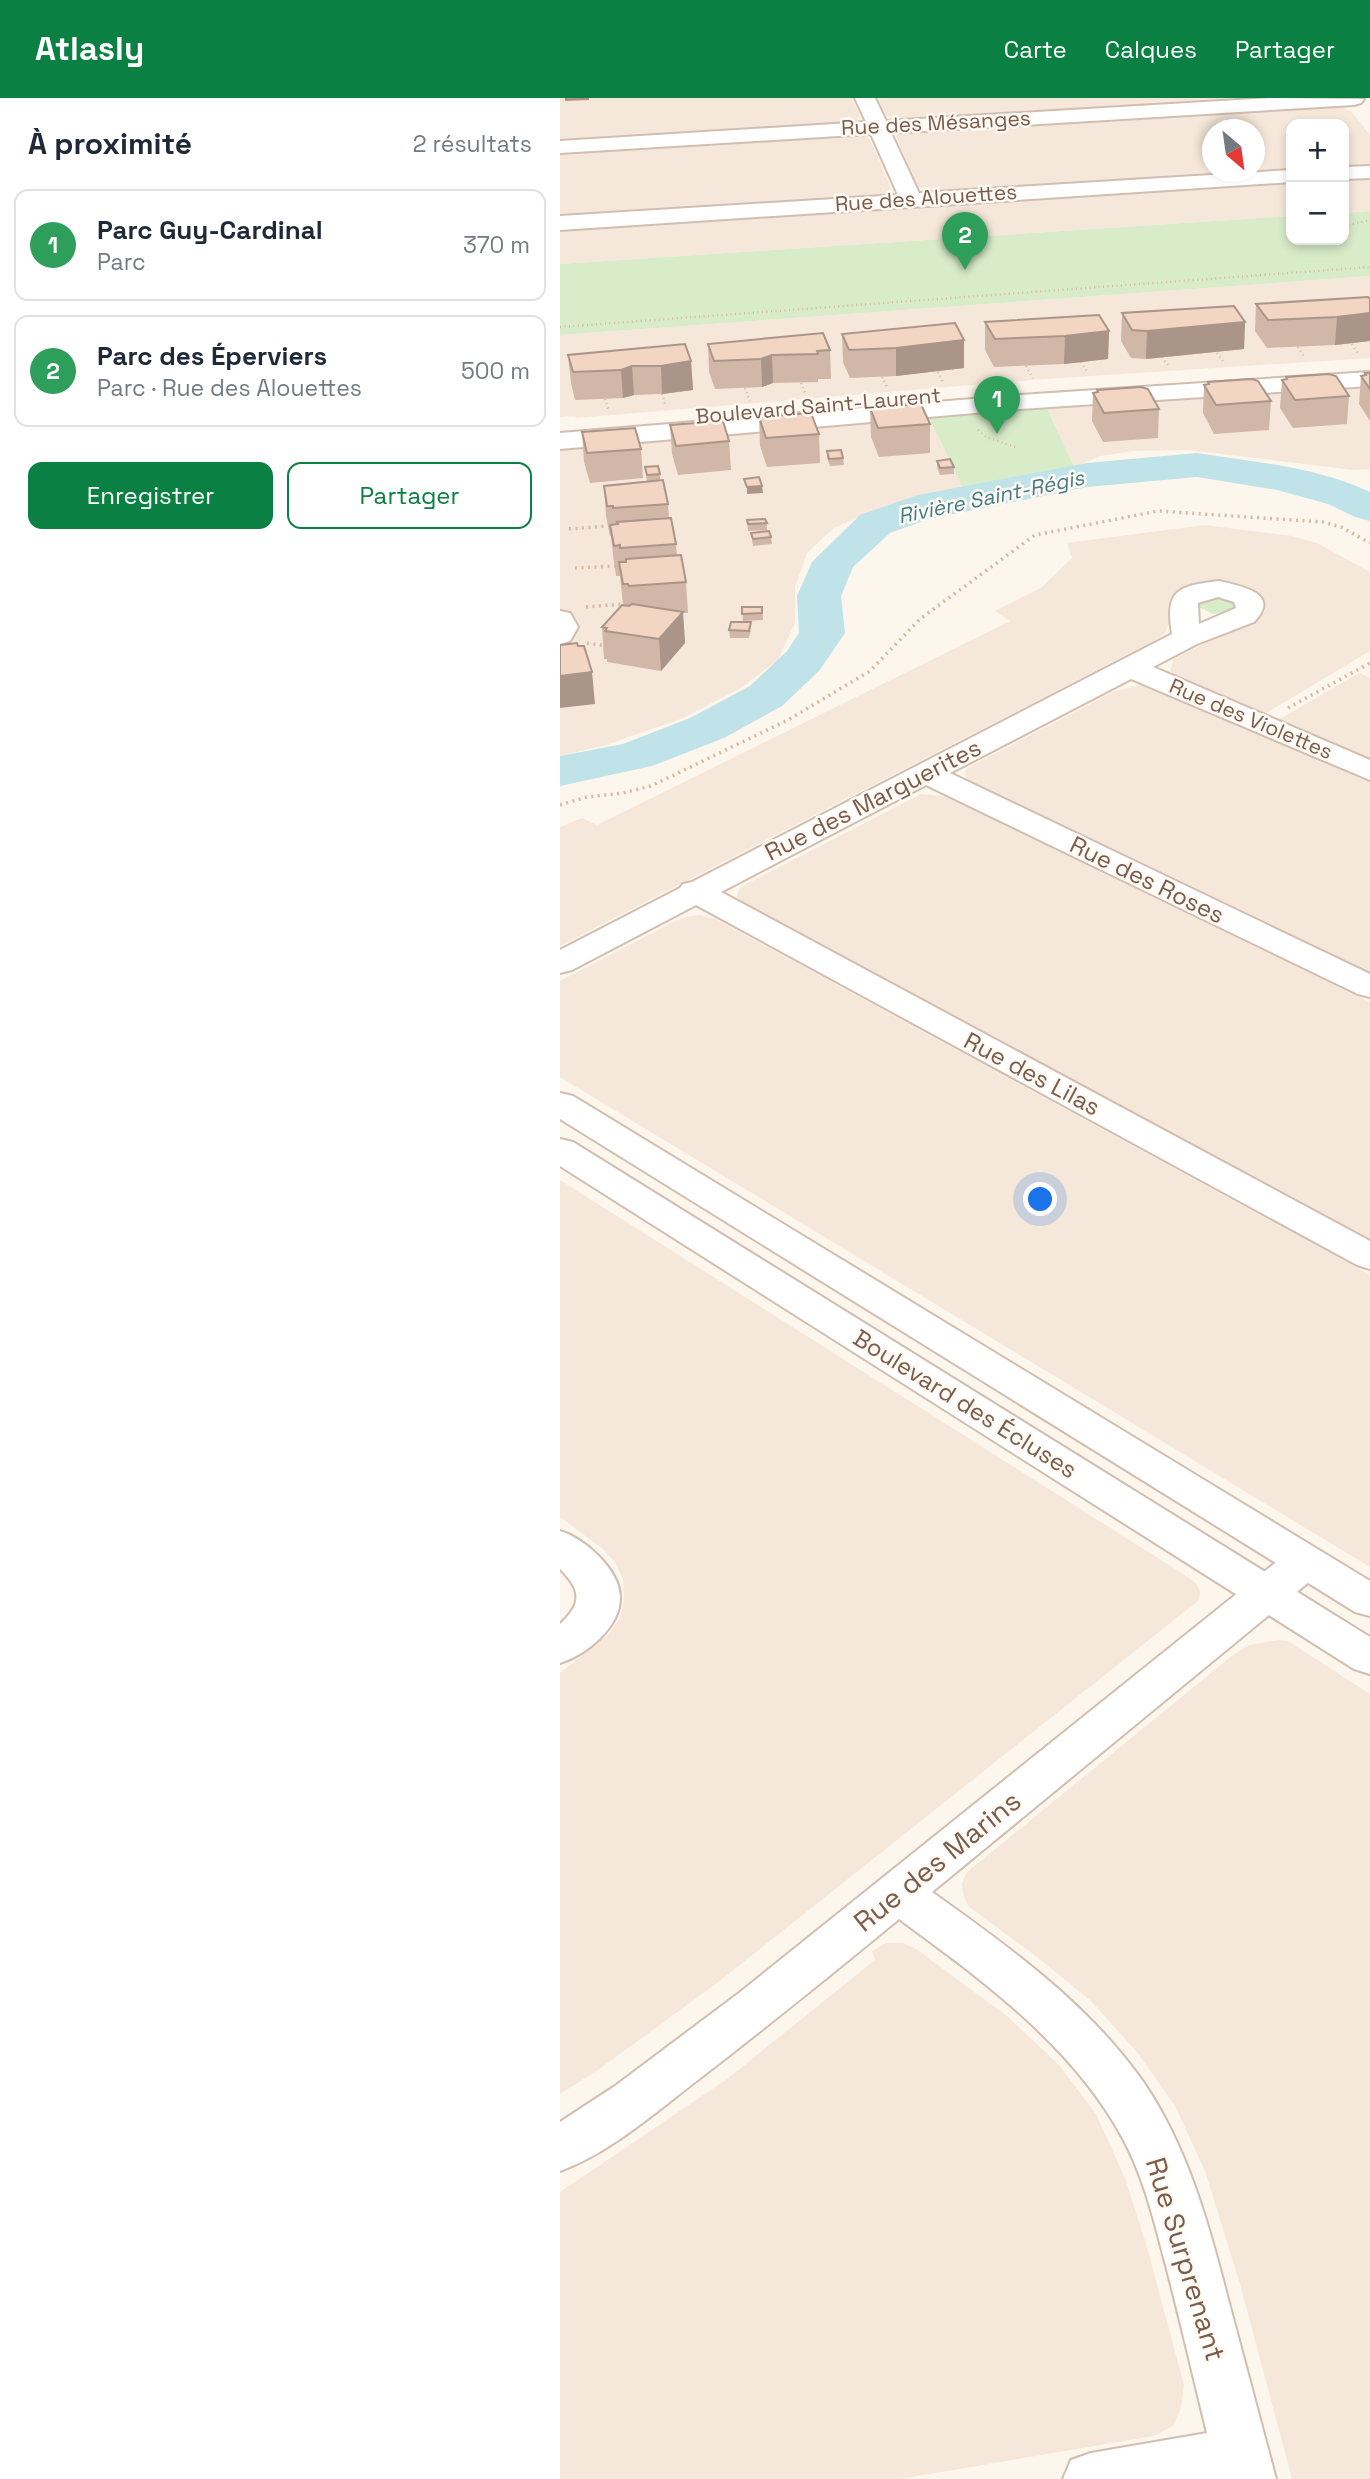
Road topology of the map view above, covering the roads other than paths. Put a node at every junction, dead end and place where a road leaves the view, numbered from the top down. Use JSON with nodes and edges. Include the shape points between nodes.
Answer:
{"nodes":[{"id":1,"x":865,"y":98,"type":"edge"},
{"id":2,"x":1354,"y":99,"type":"edge"},
{"id":3,"x":1370,"y":119,"type":"edge"},
{"id":4,"x":878,"y":127,"type":"junction"},
{"id":5,"x":560,"y":147,"type":"edge"},
{"id":6,"x":1370,"y":172,"type":"edge"},
{"id":7,"x":1349,"y":173,"type":"edge"},
{"id":8,"x":1286,"y":176,"type":"edge"},
{"id":9,"x":911,"y":199,"type":"junction"},
{"id":10,"x":560,"y":223,"type":"edge"},
{"id":11,"x":1367,"y":368,"type":"edge"},
{"id":12,"x":560,"y":428,"type":"edge"},
{"id":13,"x":560,"y":441,"type":"edge"},
{"id":14,"x":1187,"y":639,"type":"dead end"},
{"id":15,"x":1131,"y":667,"type":"junction"},
{"id":16,"x":1370,"y":771,"type":"edge"},
{"id":17,"x":925,"y":773,"type":"junction"},
{"id":18,"x":694,"y":891,"type":"junction"},
{"id":19,"x":560,"y":962,"type":"edge"},
{"id":20,"x":1370,"y":987,"type":"edge"},
{"id":21,"x":560,"y":1104,"type":"edge"},
{"id":22,"x":560,"y":1150,"type":"edge"},
{"id":23,"x":1370,"y":1257,"type":"edge"},
{"id":24,"x":874,"y":1298,"type":"junction"},
{"id":25,"x":836,"y":1323,"type":"junction"},
{"id":26,"x":560,"y":1546,"type":"edge"},
{"id":27,"x":1305,"y":1562,"type":"junction"},
{"id":28,"x":1266,"y":1592,"type":"junction"},
{"id":29,"x":1370,"y":1601,"type":"edge"},
{"id":30,"x":560,"y":1647,"type":"edge"},
{"id":31,"x":1370,"y":1658,"type":"edge"},
{"id":32,"x":898,"y":1893,"type":"junction"},
{"id":33,"x":560,"y":2149,"type":"edge"},
{"id":34,"x":1244,"y":2466,"type":"edge"},
{"id":35,"x":1091,"y":2479,"type":"edge"}],
"edges":[{"from":1,"to":4,"type":"street"},
{"from":2,"to":3,"type":"street"},
{"from":2,"to":4,"type":"street","name":"Rue des Mésanges"},
{"from":4,"to":5,"type":"street","name":"Rue des Mésanges"},
{"from":4,"to":9,"type":"street"},
{"from":6,"to":7,"type":"street"},
{"from":8,"to":9,"type":"street","name":"Rue des Alouettes"},
{"from":9,"to":10,"type":"street","name":"Rue des Alouettes"},
{"from":11,"to":12,"type":"street","name":"Boulevard Saint-Laurent","via":[[954,394]]},
{"from":11,"to":13,"type":"street","name":"Boulevard Saint-Laurent"},
{"from":14,"to":15,"type":"street","name":"Rue des Marguerites"},
{"from":15,"to":16,"type":"street","name":"Rue des Violettes"},
{"from":15,"to":17,"type":"street","name":"Rue des Marguerites"},
{"from":17,"to":18,"type":"street","name":"Rue des Marguerites"},
{"from":17,"to":20,"type":"street","name":"Rue des Roses"},
{"from":18,"to":19,"type":"street","name":"Rue des Marguerites"},
{"from":18,"to":23,"type":"street","name":"Rue des Lilas"},
{"from":21,"to":24,"type":"street","name":"Boulevard des Écluses"},
{"from":22,"to":25,"type":"street","name":"Boulevard des Écluses"},
{"from":24,"to":25,"type":"street"},
{"from":24,"to":27,"type":"street","name":"Boulevard des Écluses"},
{"from":25,"to":28,"type":"street","name":"Boulevard des Écluses"},
{"from":26,"to":30,"type":"street","via":[[596,1578],[599,1598],[583,1629]]},
{"from":27,"to":28,"type":"street","name":"Rue des Marins"},
{"from":27,"to":29,"type":"street","name":"Boulevard des Écluses"},
{"from":28,"to":31,"type":"street","name":"Boulevard des Écluses"},
{"from":28,"to":32,"type":"street","name":"Rue des Marins"},
{"from":32,"to":33,"type":"street","name":"Rue des Marins","via":[[692,2058]]},
{"from":32,"to":34,"type":"street","name":"Rue Surprenant","via":[[1059,2019],[1127,2099],[1170,2188]]},
{"from":34,"to":35,"type":"street"}]}
